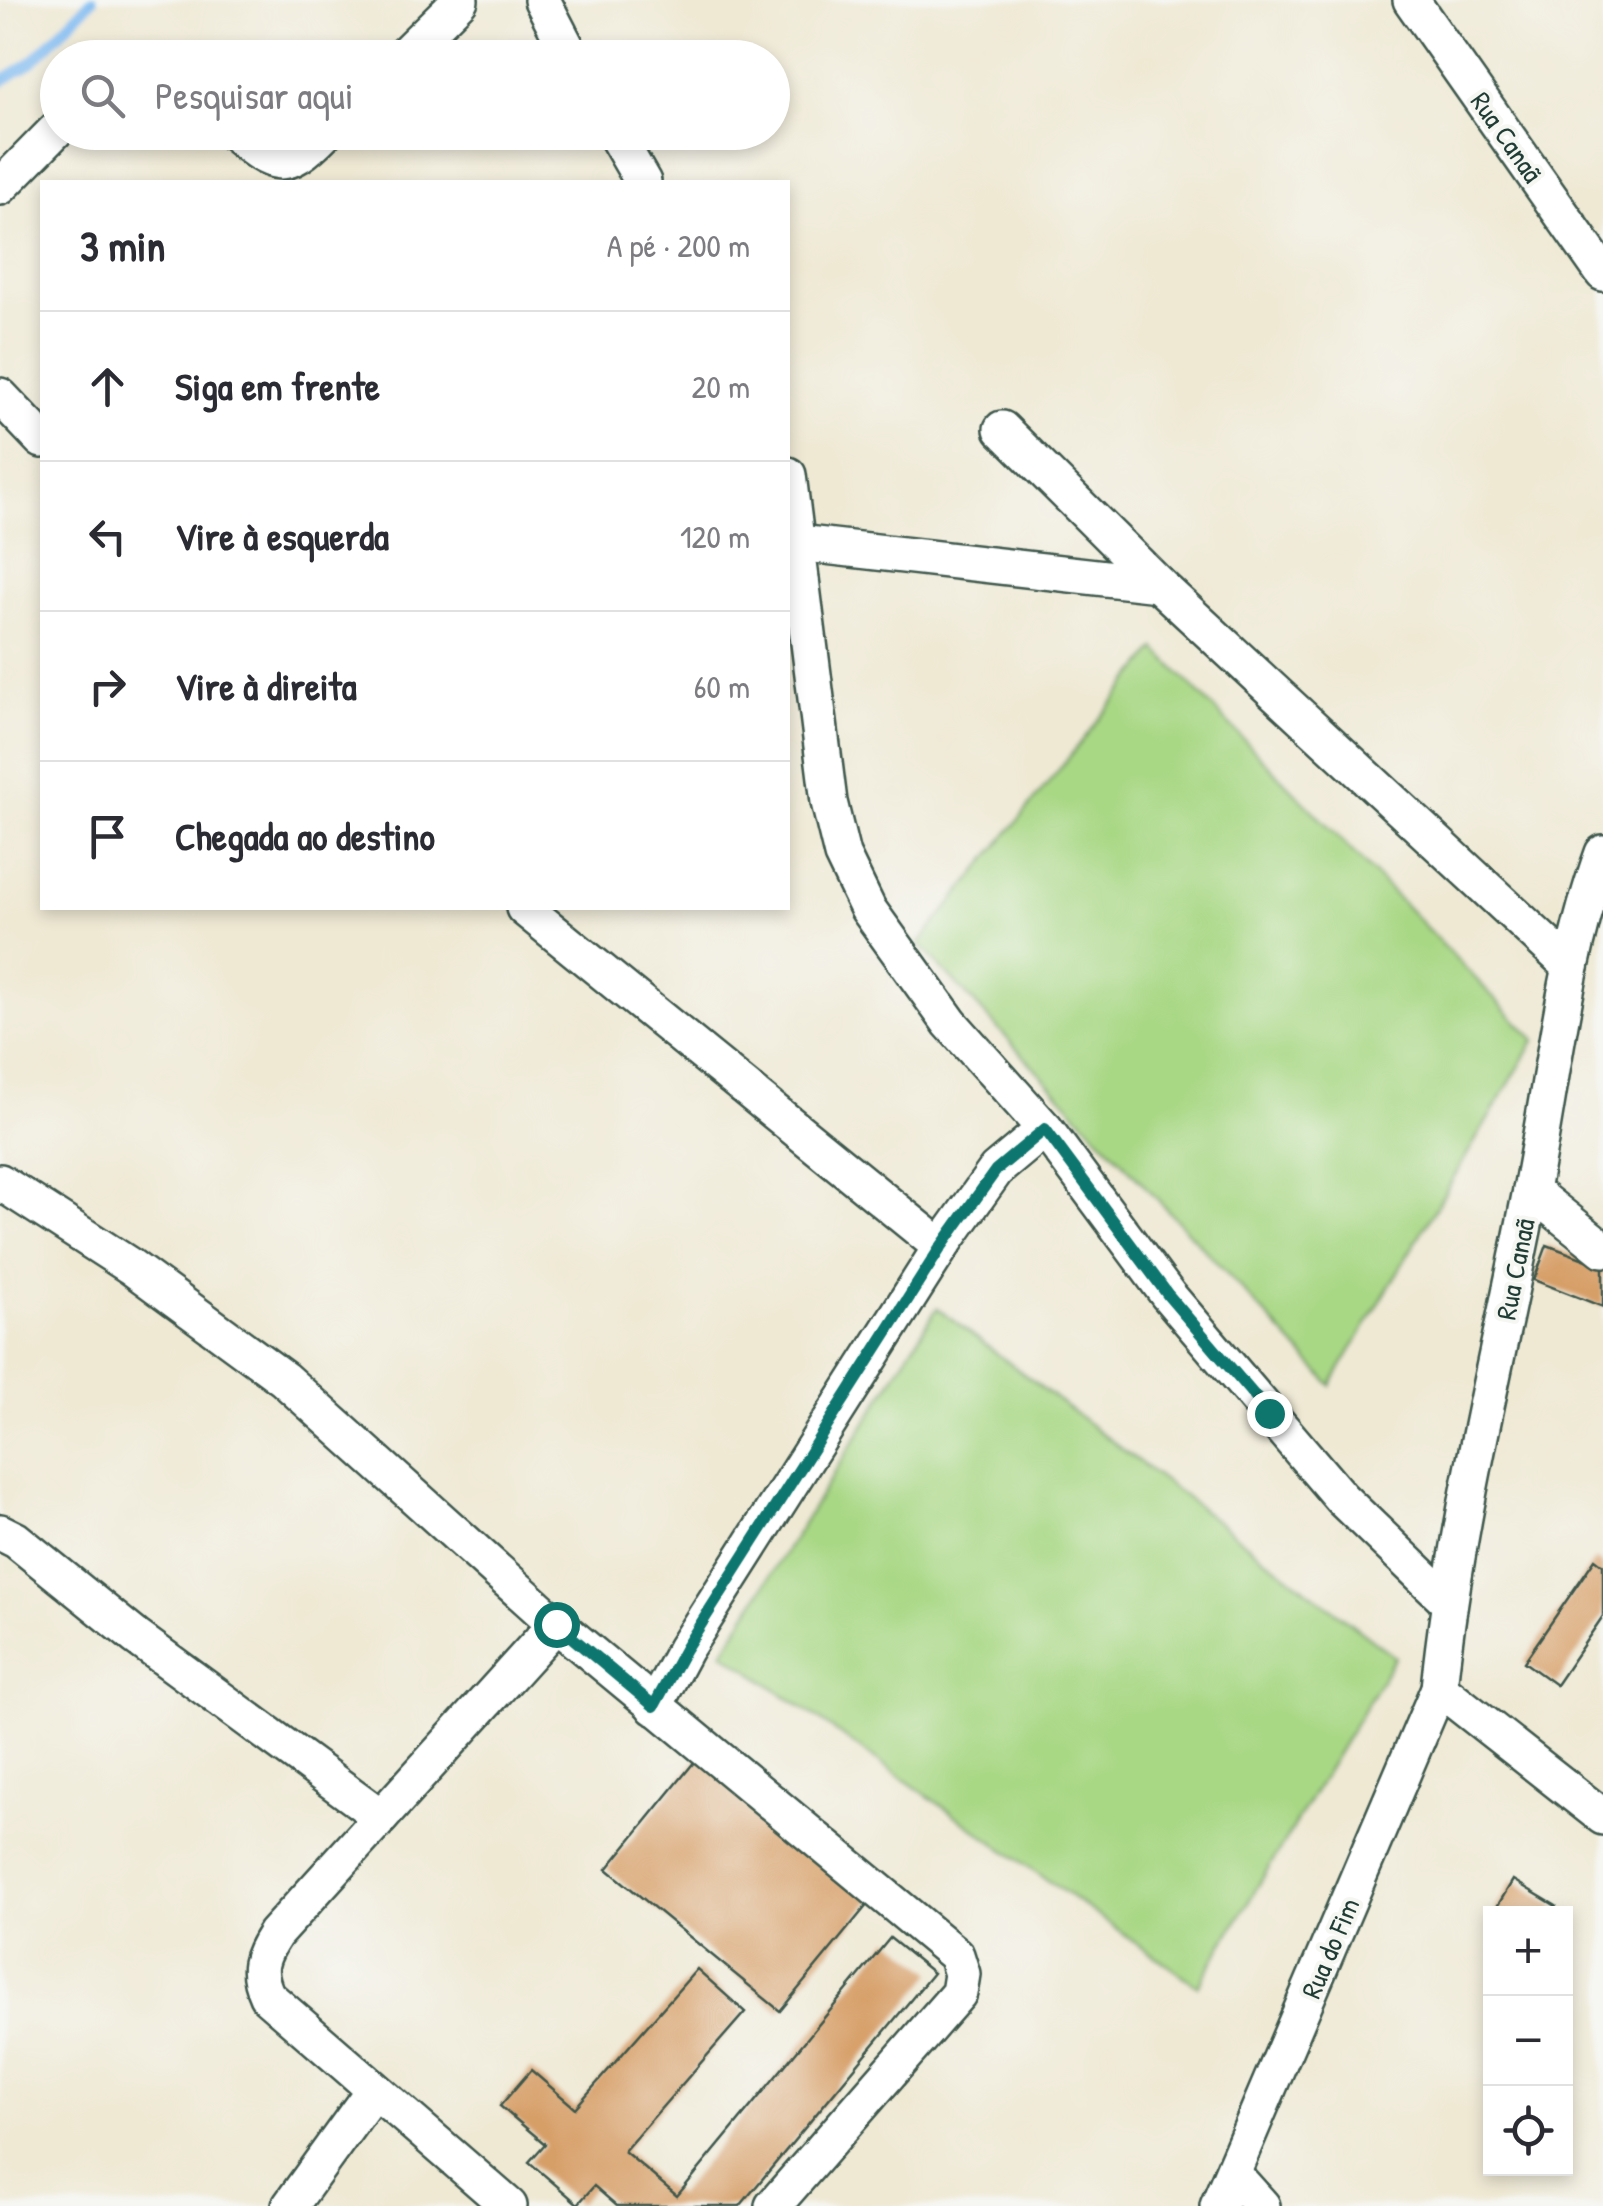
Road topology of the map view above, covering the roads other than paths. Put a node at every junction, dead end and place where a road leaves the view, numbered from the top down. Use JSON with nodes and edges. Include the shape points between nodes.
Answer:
{"nodes":[{"id":1,"x":460,"y":0,"type":"edge"},
{"id":2,"x":542,"y":0,"type":"edge"},
{"id":3,"x":1411,"y":0,"type":"edge"},
{"id":4,"x":419,"y":40,"type":"edge"},
{"id":5,"x":563,"y":40,"type":"edge"},
{"id":6,"x":40,"y":146,"type":"edge"},
{"id":7,"x":256,"y":150,"type":"edge"},
{"id":8,"x":308,"y":150,"type":"edge"},
{"id":9,"x":624,"y":150,"type":"edge"},
{"id":10,"x":641,"y":180,"type":"edge"},
{"id":11,"x":0,"y":186,"type":"edge"},
{"id":12,"x":1603,"y":273,"type":"edge"},
{"id":13,"x":0,"y":396,"type":"edge"},
{"id":14,"x":1002,"y":429,"type":"dead end"},
{"id":15,"x":40,"y":438,"type":"edge"},
{"id":16,"x":790,"y":488,"type":"edge"},
{"id":17,"x":798,"y":542,"type":"junction"},
{"id":18,"x":1158,"y":584,"type":"junction"},
{"id":19,"x":1603,"y":853,"type":"edge"},
{"id":20,"x":526,"y":910,"type":"edge"},
{"id":21,"x":1571,"y":967,"type":"junction"},
{"id":22,"x":1045,"y":1129,"type":"junction"},
{"id":23,"x":0,"y":1182,"type":"edge"},
{"id":24,"x":1531,"y":1191,"type":"junction"},
{"id":25,"x":941,"y":1247,"type":"junction"},
{"id":26,"x":1603,"y":1249,"type":"edge"},
{"id":27,"x":5,"y":1546,"type":"edge"},
{"id":28,"x":1448,"y":1601,"type":"junction"},
{"id":29,"x":556,"y":1624,"type":"junction"},
{"id":30,"x":1439,"y":1688,"type":"junction"},
{"id":31,"x":654,"y":1706,"type":"junction"},
{"id":32,"x":381,"y":1817,"type":"junction"},
{"id":33,"x":1603,"y":1817,"type":"edge"},
{"id":34,"x":374,"y":2091,"type":"junction"},
{"id":35,"x":1226,"y":2190,"type":"edge"},
{"id":36,"x":290,"y":2206,"type":"edge"},
{"id":37,"x":510,"y":2206,"type":"edge"},
{"id":38,"x":772,"y":2206,"type":"edge"},
{"id":39,"x":1262,"y":2206,"type":"edge"}],
"edges":[{"from":1,"to":4,"type":"street"},
{"from":2,"to":5,"type":"street"},
{"from":3,"to":12,"type":"street","name":"Rua Canaã"},
{"from":6,"to":11,"type":"street"},
{"from":7,"to":8,"type":"street","via":[[270,161],[289,161]]},
{"from":9,"to":10,"type":"street"},
{"from":13,"to":15,"type":"street"},
{"from":14,"to":18,"type":"street"},
{"from":16,"to":17,"type":"street"},
{"from":17,"to":18,"type":"street"},
{"from":17,"to":22,"type":"street","via":[[818,728],[842,855],[868,909],[950,1023]]},
{"from":18,"to":21,"type":"street"},
{"from":19,"to":21,"type":"street","name":"Rua Canaã"},
{"from":20,"to":25,"type":"street"},
{"from":21,"to":24,"type":"street","name":"Rua Canaã"},
{"from":22,"to":25,"type":"street","via":[[996,1170]]},
{"from":22,"to":28,"type":"street","via":[[1168,1295],[1341,1498]]},
{"from":23,"to":29,"type":"street","via":[[130,1266],[284,1379]]},
{"from":24,"to":26,"type":"street"},
{"from":24,"to":28,"type":"street","name":"Rua Canaã"},
{"from":25,"to":31,"type":"street"},
{"from":27,"to":32,"type":"street"},
{"from":28,"to":30,"type":"street","name":"Rua Canaã"},
{"from":29,"to":31,"type":"street"},
{"from":29,"to":32,"type":"street"},
{"from":30,"to":33,"type":"street"},
{"from":30,"to":35,"type":"street","name":"Rua do Fim"},
{"from":31,"to":38,"type":"street","via":[[956,1955],[962,1974],[960,1993]]},
{"from":32,"to":34,"type":"street","via":[[275,1934],[260,1956],[258,1976],[267,1996]]},
{"from":34,"to":36,"type":"street"},
{"from":34,"to":37,"type":"street"},
{"from":35,"to":39,"type":"street"}]}
